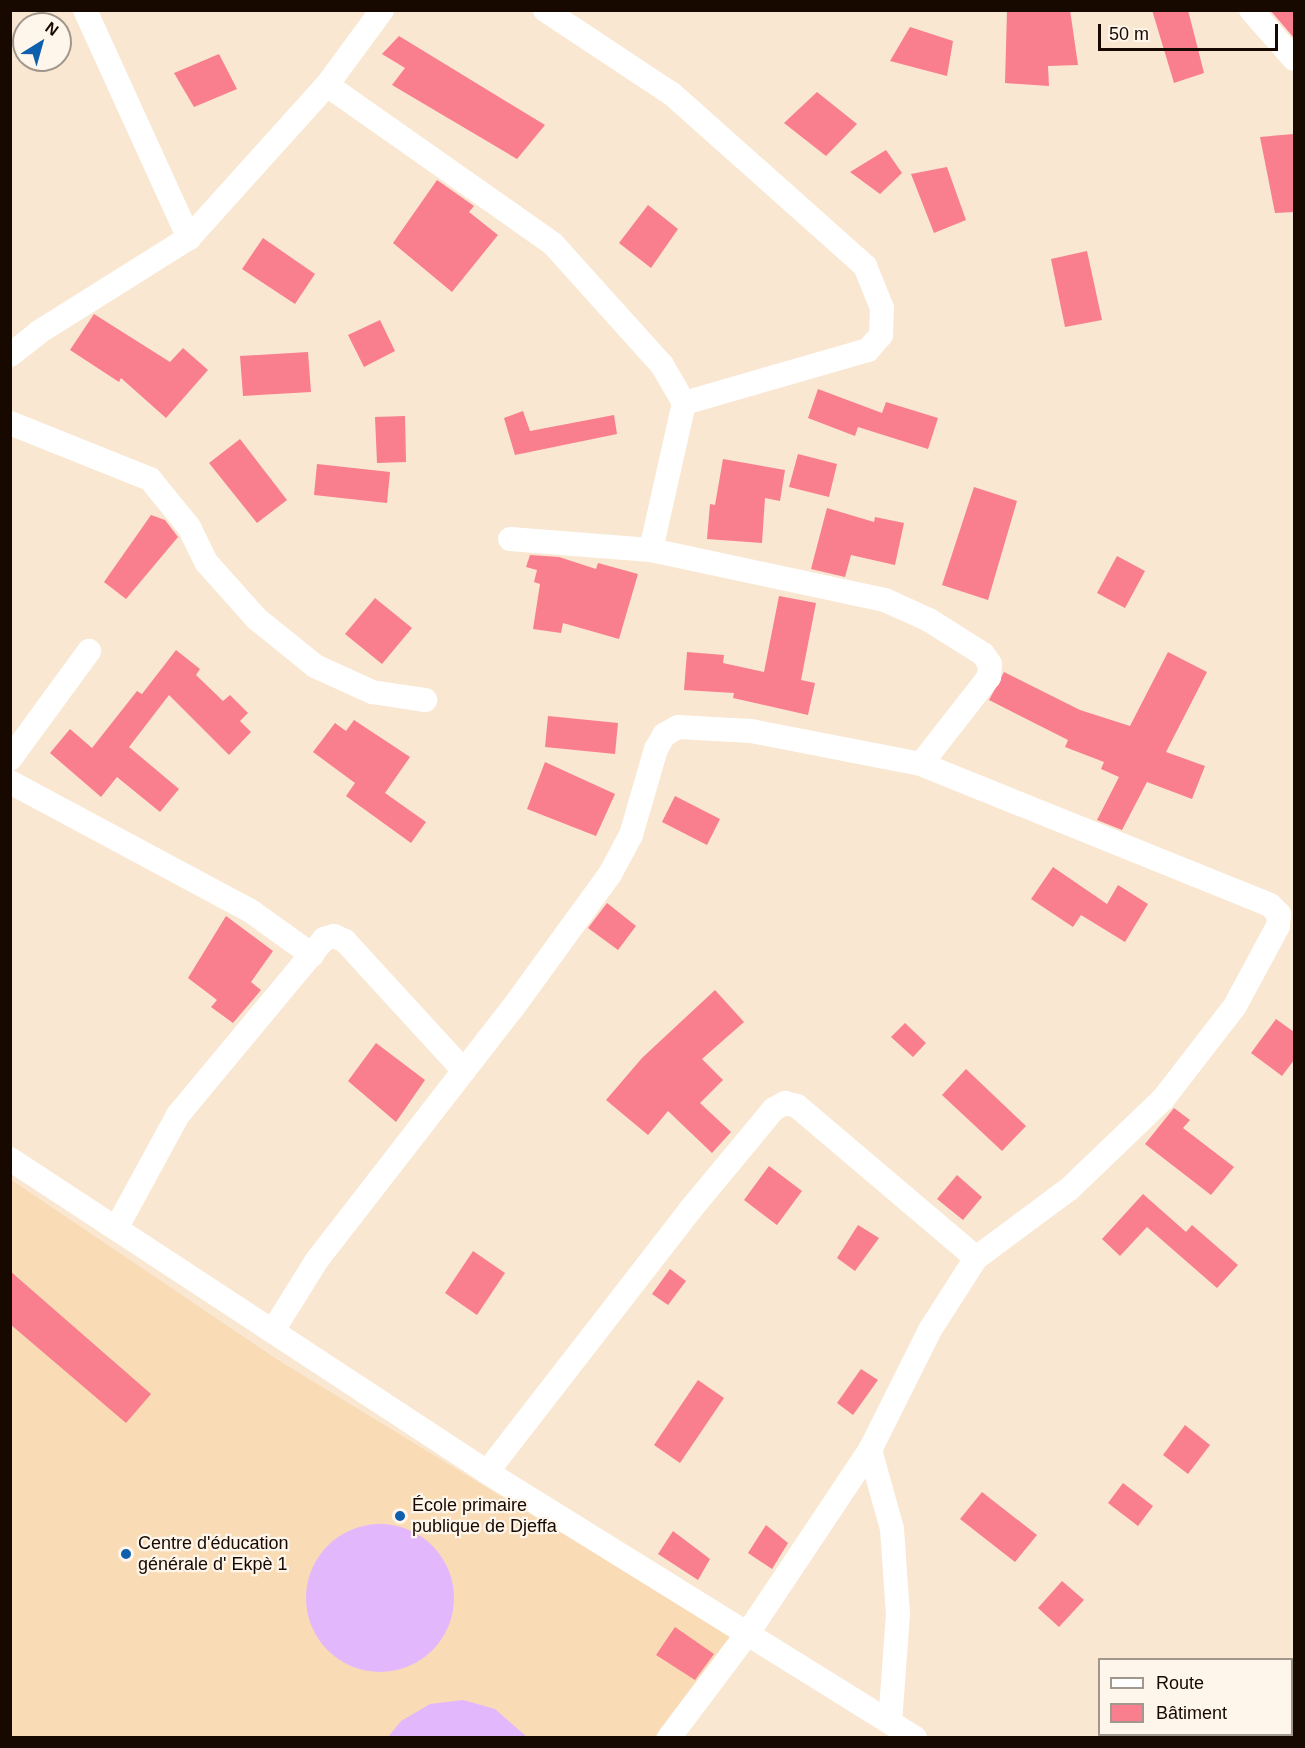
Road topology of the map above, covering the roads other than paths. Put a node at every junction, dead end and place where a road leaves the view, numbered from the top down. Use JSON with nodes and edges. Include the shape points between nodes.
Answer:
{"nodes":[{"id":1,"x":85,"y":10,"type":"edge"},
{"id":2,"x":382,"y":10,"type":"edge"},
{"id":3,"x":545,"y":10,"type":"edge"},
{"id":4,"x":1251,"y":10,"type":"edge"},
{"id":5,"x":1294,"y":59,"type":"edge"},
{"id":6,"x":327,"y":85,"type":"junction"},
{"id":7,"x":189,"y":238,"type":"junction"},
{"id":8,"x":10,"y":355,"type":"edge"},
{"id":9,"x":684,"y":403,"type":"junction"},
{"id":10,"x":10,"y":423,"type":"edge"},
{"id":11,"x":510,"y":539,"type":"dead end"},
{"id":12,"x":651,"y":550,"type":"junction"},
{"id":13,"x":89,"y":651,"type":"dead end"},
{"id":14,"x":424,"y":700,"type":"dead end"},
{"id":15,"x":10,"y":759,"type":"edge"},
{"id":16,"x":921,"y":764,"type":"junction"},
{"id":17,"x":10,"y":782,"type":"edge"},
{"id":18,"x":312,"y":955,"type":"junction"},
{"id":19,"x":464,"y":1071,"type":"junction"},
{"id":20,"x":10,"y":1159,"type":"edge"},
{"id":21,"x":117,"y":1227,"type":"junction"},
{"id":22,"x":976,"y":1258,"type":"junction"},
{"id":23,"x":274,"y":1329,"type":"junction"},
{"id":24,"x":870,"y":1450,"type":"junction"},
{"id":25,"x":487,"y":1472,"type":"junction"},
{"id":26,"x":748,"y":1633,"type":"junction"},
{"id":27,"x":890,"y":1722,"type":"junction"},
{"id":28,"x":669,"y":1737,"type":"edge"},
{"id":29,"x":915,"y":1737,"type":"edge"}],
"edges":[{"from":1,"to":7,"type":"street"},
{"from":2,"to":6,"type":"street"},
{"from":3,"to":9,"type":"street","via":[[681,102],[865,266],[882,308],[881,334],[868,350]]},
{"from":4,"to":5,"type":"street"},
{"from":6,"to":7,"type":"street"},
{"from":6,"to":9,"type":"street","via":[[553,244],[662,365]]},
{"from":7,"to":8,"type":"street","via":[[39,332]]},
{"from":9,"to":12,"type":"street"},
{"from":10,"to":14,"type":"street","via":[[150,479],[189,527],[206,562],[257,620],[315,666],[372,692]]},
{"from":11,"to":12,"type":"street"},
{"from":12,"to":16,"type":"street","via":[[885,600],[983,654],[990,664],[989,677]]},
{"from":13,"to":15,"type":"street"},
{"from":16,"to":19,"type":"street","via":[[752,731],[678,727],[664,735],[631,835],[609,874]]},
{"from":16,"to":22,"type":"street","via":[[1270,905],[1279,914],[1278,926],[1235,1006],[1163,1099],[1069,1189]]},
{"from":17,"to":18,"type":"street","via":[[252,912]]},
{"from":18,"to":19,"type":"street","via":[[324,939],[334,936],[345,940]]},
{"from":18,"to":21,"type":"street","via":[[178,1115]]},
{"from":19,"to":23,"type":"street","via":[[316,1260]]},
{"from":20,"to":21,"type":"street"},
{"from":21,"to":23,"type":"street"},
{"from":22,"to":24,"type":"street","via":[[930,1330]]},
{"from":22,"to":25,"type":"street","via":[[797,1106],[785,1104],[774,1109],[690,1210]]},
{"from":23,"to":25,"type":"street"},
{"from":24,"to":26,"type":"street"},
{"from":24,"to":27,"type":"street","via":[[892,1528],[898,1614]]},
{"from":25,"to":26,"type":"street"},
{"from":26,"to":27,"type":"street"},
{"from":26,"to":28,"type":"street"},
{"from":27,"to":29,"type":"street"}]}
